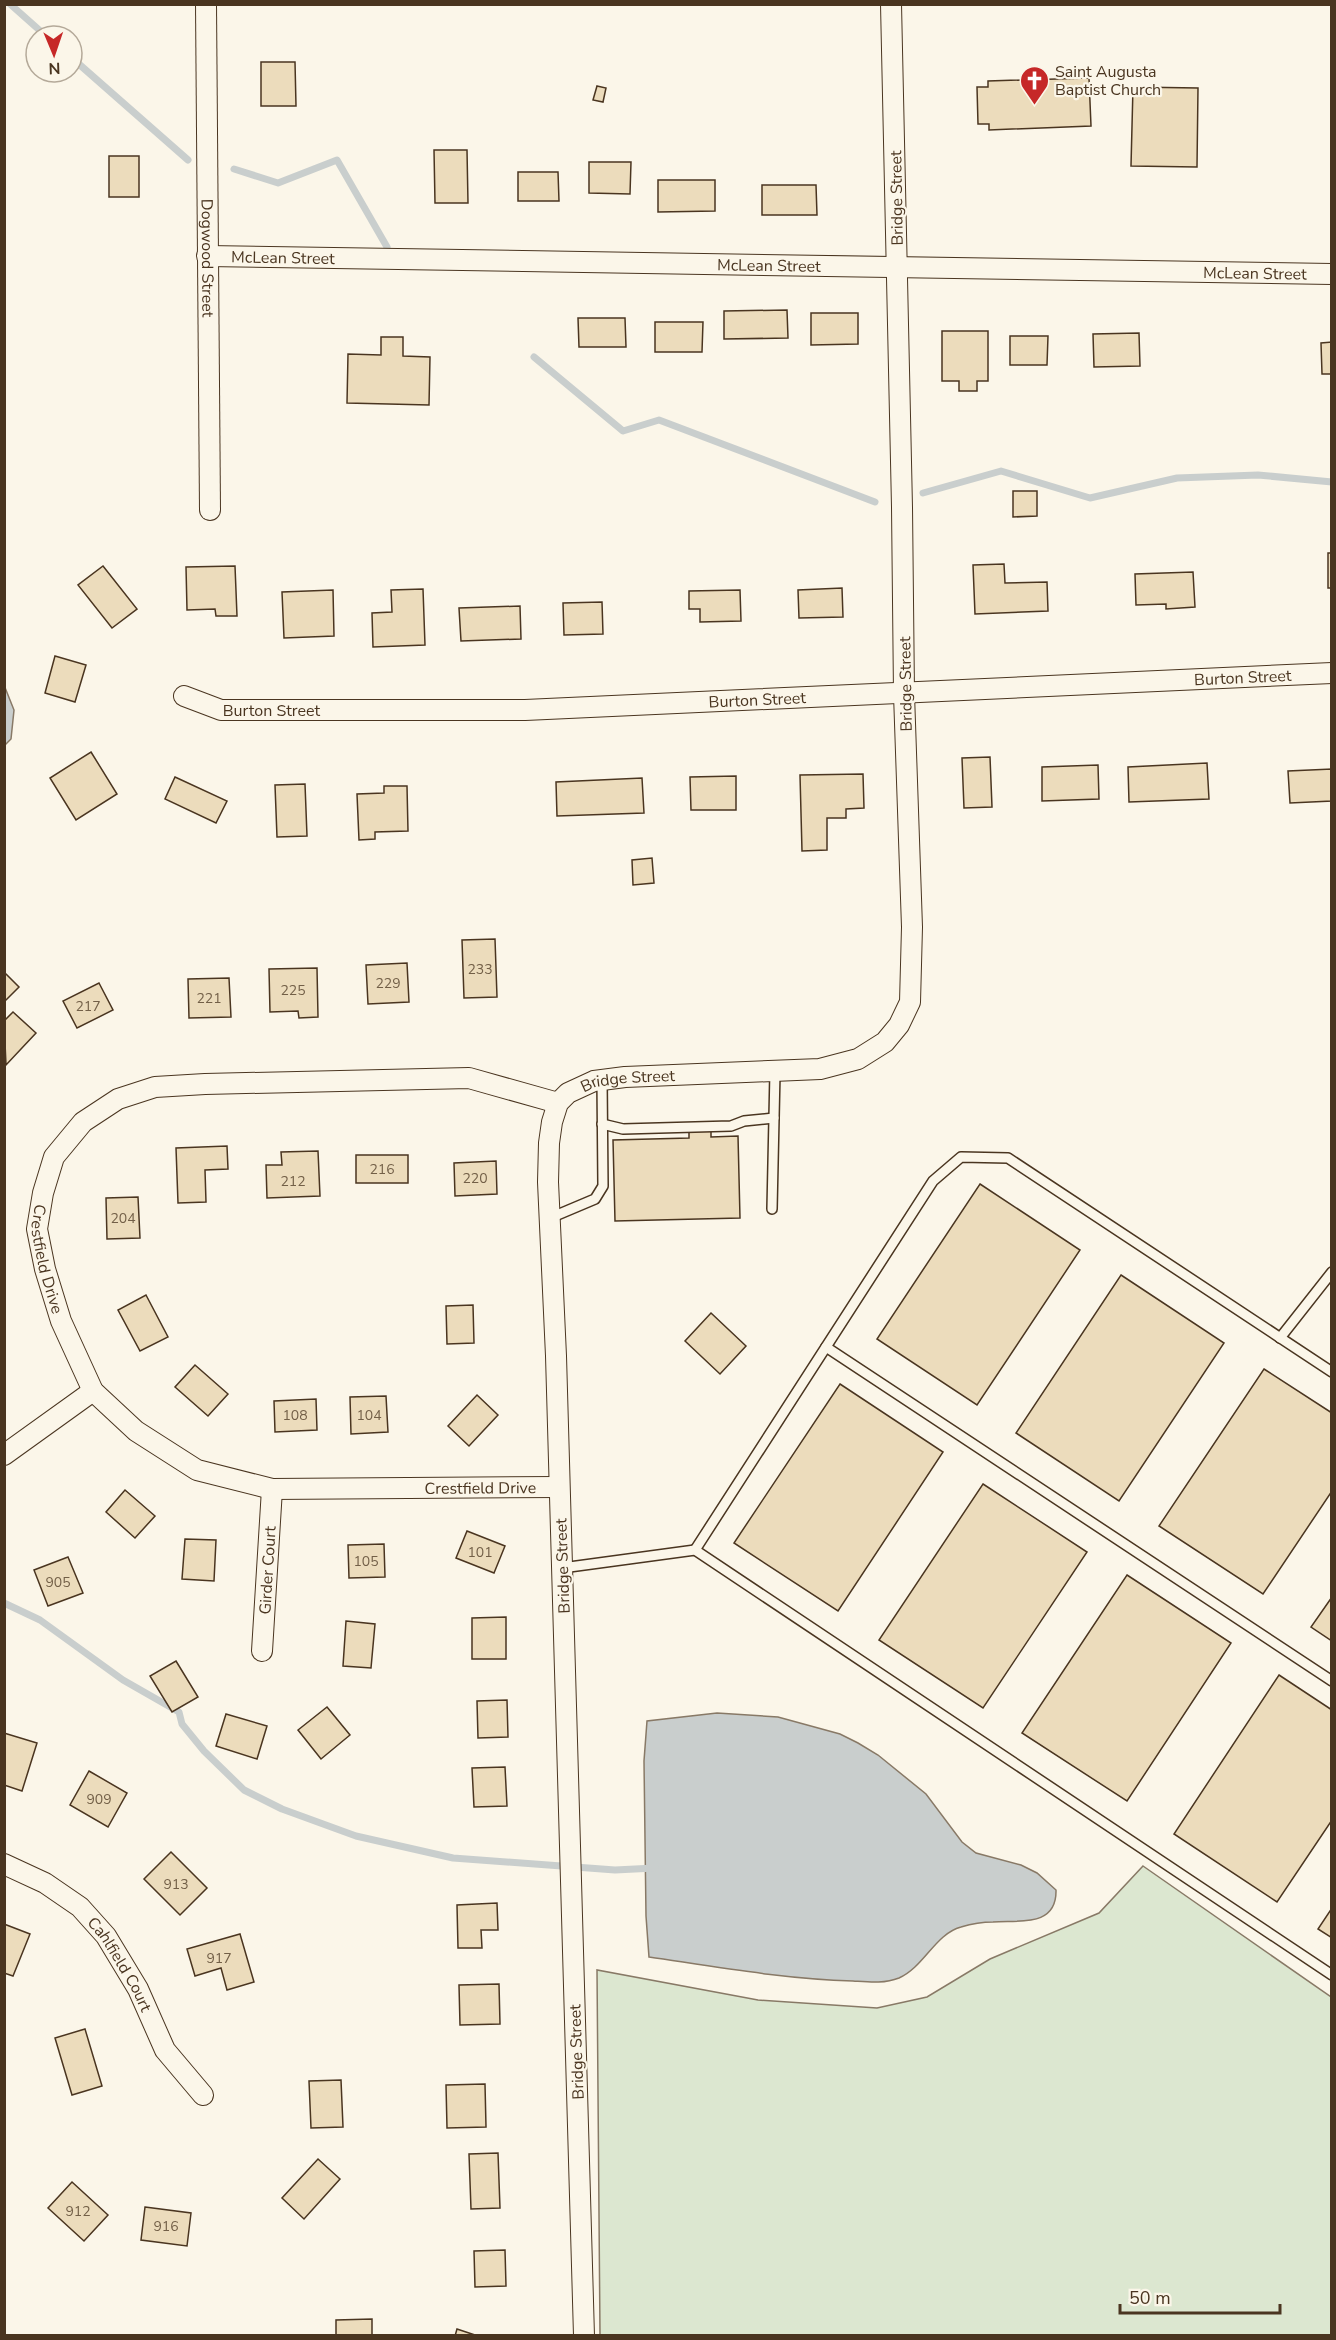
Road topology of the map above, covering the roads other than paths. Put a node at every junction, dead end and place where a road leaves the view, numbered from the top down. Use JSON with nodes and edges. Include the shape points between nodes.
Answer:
{"nodes":[{"id":1,"x":206,"y":4,"type":"edge"},
{"id":2,"x":891,"y":4,"type":"edge"},
{"id":3,"x":207,"y":256,"type":"junction"},
{"id":4,"x":897,"y":268,"type":"junction"},
{"id":5,"x":1332,"y":274,"type":"edge"},
{"id":6,"x":210,"y":510,"type":"dead end"},
{"id":7,"x":1332,"y":673,"type":"edge"},
{"id":8,"x":904,"y":694,"type":"junction"},
{"id":9,"x":184,"y":696,"type":"dead end"},
{"id":10,"x":776,"y":1072,"type":"junction"},
{"id":11,"x":602,"y":1080,"type":"junction"},
{"id":12,"x":558,"y":1103,"type":"junction"},
{"id":13,"x":774,"y":1118,"type":"junction"},
{"id":14,"x":602,"y":1124,"type":"junction"},
{"id":15,"x":771,"y":1209,"type":"dead end"},
{"id":16,"x":550,"y":1218,"type":"junction"},
{"id":17,"x":1332,"y":1272,"type":"edge"},
{"id":18,"x":1280,"y":1338,"type":"junction"},
{"id":19,"x":826,"y":1347,"type":"junction"},
{"id":20,"x":1332,"y":1372,"type":"edge"},
{"id":21,"x":93,"y":1390,"type":"junction"},
{"id":22,"x":4,"y":1455,"type":"edge"},
{"id":23,"x":559,"y":1487,"type":"junction"},
{"id":24,"x":272,"y":1490,"type":"junction"},
{"id":25,"x":695,"y":1550,"type":"junction"},
{"id":26,"x":562,"y":1568,"type":"junction"},
{"id":27,"x":262,"y":1651,"type":"dead end"},
{"id":28,"x":1332,"y":1682,"type":"edge"},
{"id":29,"x":4,"y":1864,"type":"edge"},
{"id":30,"x":1332,"y":1975,"type":"edge"},
{"id":31,"x":203,"y":2095,"type":"dead end"},
{"id":32,"x":584,"y":2336,"type":"edge"}],
"edges":[{"from":1,"to":3,"type":"street","name":"Dogwood Street"},
{"from":2,"to":4,"type":"street","name":"Bridge Street"},
{"from":3,"to":4,"type":"street","name":"McLean Street"},
{"from":3,"to":6,"type":"street","name":"Dogwood Street"},
{"from":4,"to":5,"type":"street","name":"McLean Street"},
{"from":4,"to":8,"type":"street","name":"Bridge Street"},
{"from":7,"to":8,"type":"street","name":"Burton Street"},
{"from":8,"to":9,"type":"street","name":"Burton Street","via":[[525,710],[221,710]]},
{"from":8,"to":10,"type":"street","name":"Bridge Street","via":[[912,927],[909,1002],[899,1025],[885,1042],[858,1059],[820,1069]]},
{"from":10,"to":11,"type":"street","name":"Bridge Street"},
{"from":10,"to":13,"type":"lane"},
{"from":11,"to":12,"type":"street","name":"Bridge Street","via":[[568,1094]]},
{"from":11,"to":14,"type":"lane"},
{"from":12,"to":16,"type":"street","name":"Bridge Street","via":[[549,1143]]},
{"from":12,"to":21,"type":"street","name":"Crestfield Drive","via":[[469,1078],[206,1084],[155,1088],[118,1099],[83,1122],[54,1157],[37,1229],[61,1321]]},
{"from":13,"to":14,"type":"lane","via":[[720,1127],[623,1129]]},
{"from":13,"to":15,"type":"lane"},
{"from":14,"to":16,"type":"lane","via":[[603,1186],[595,1199]]},
{"from":16,"to":23,"type":"street","name":"Bridge Street"},
{"from":17,"to":18,"type":"lane"},
{"from":18,"to":19,"type":"lane","via":[[1008,1158],[961,1157],[933,1180]]},
{"from":18,"to":20,"type":"lane"},
{"from":19,"to":25,"type":"lane"},
{"from":19,"to":28,"type":"lane"},
{"from":21,"to":22,"type":"street"},
{"from":21,"to":24,"type":"street","name":"Crestfield Drive","via":[[136,1431],[197,1470]]},
{"from":23,"to":24,"type":"street","name":"Crestfield Drive"},
{"from":23,"to":26,"type":"street","name":"Bridge Street"},
{"from":24,"to":27,"type":"street","name":"Girder Court"},
{"from":25,"to":26,"type":"lane"},
{"from":25,"to":30,"type":"lane"},
{"from":26,"to":32,"type":"street","name":"Bridge Street"},
{"from":29,"to":31,"type":"street","name":"Cahlfield Court","via":[[45,1883],[80,1907],[106,1936],[138,1989],[165,2050]]}]}
